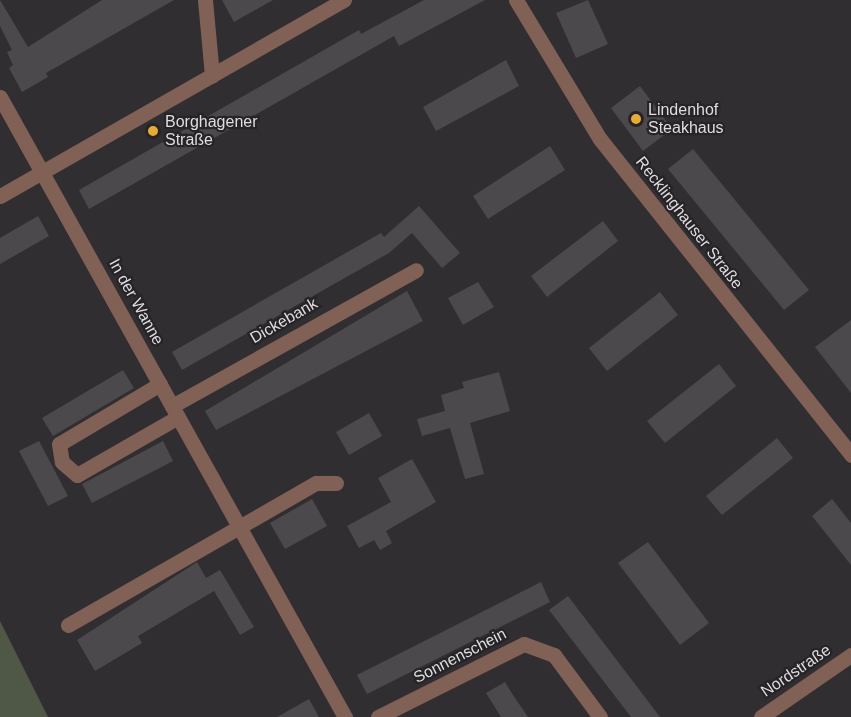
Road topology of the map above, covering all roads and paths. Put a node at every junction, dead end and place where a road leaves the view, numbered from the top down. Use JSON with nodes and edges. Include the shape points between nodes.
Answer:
{"nodes":[{"id":1,"x":205,"y":0,"type":"edge"},
{"id":2,"x":344,"y":0,"type":"edge"},
{"id":3,"x":516,"y":0,"type":"edge"},
{"id":4,"x":212,"y":75,"type":"junction"},
{"id":5,"x":0,"y":96,"type":"edge"},
{"id":6,"x":44,"y":172,"type":"junction"},
{"id":7,"x":0,"y":196,"type":"edge"},
{"id":8,"x":416,"y":270,"type":"dead end"},
{"id":9,"x":160,"y":384,"type":"junction"},
{"id":10,"x":175,"y":412,"type":"junction"},
{"id":11,"x":851,"y":456,"type":"edge"},
{"id":12,"x":336,"y":483,"type":"dead end"},
{"id":13,"x":240,"y":524,"type":"junction"},
{"id":14,"x":68,"y":625,"type":"dead end"},
{"id":15,"x":851,"y":655,"type":"edge"},
{"id":16,"x":345,"y":717,"type":"edge"},
{"id":17,"x":378,"y":717,"type":"edge"},
{"id":18,"x":600,"y":717,"type":"edge"},
{"id":19,"x":760,"y":717,"type":"edge"}],
"edges":[{"from":1,"to":4,"type":"street"},
{"from":2,"to":4,"type":"street"},
{"from":3,"to":11,"type":"street","name":"Recklinghauser Straße","via":[[600,139]]},
{"from":4,"to":6,"type":"street"},
{"from":5,"to":6,"type":"street","name":"In der Wanne"},
{"from":6,"to":7,"type":"street"},
{"from":6,"to":9,"type":"street","name":"In der Wanne"},
{"from":8,"to":10,"type":"street","name":"Dickebank"},
{"from":9,"to":10,"type":"street","name":"In der Wanne"},
{"from":9,"to":10,"type":"street","name":"Dickebank","via":[[59,444],[62,462],[77,475]]},
{"from":10,"to":13,"type":"street","name":"In der Wanne"},
{"from":12,"to":13,"type":"street","via":[[316,483]]},
{"from":13,"to":14,"type":"street"},
{"from":13,"to":16,"type":"street","name":"In der Wanne"},
{"from":15,"to":19,"type":"street","name":"Nordstraße"},
{"from":17,"to":18,"type":"street","name":"Sonnenschein","via":[[524,644],[554,655]]}]}
